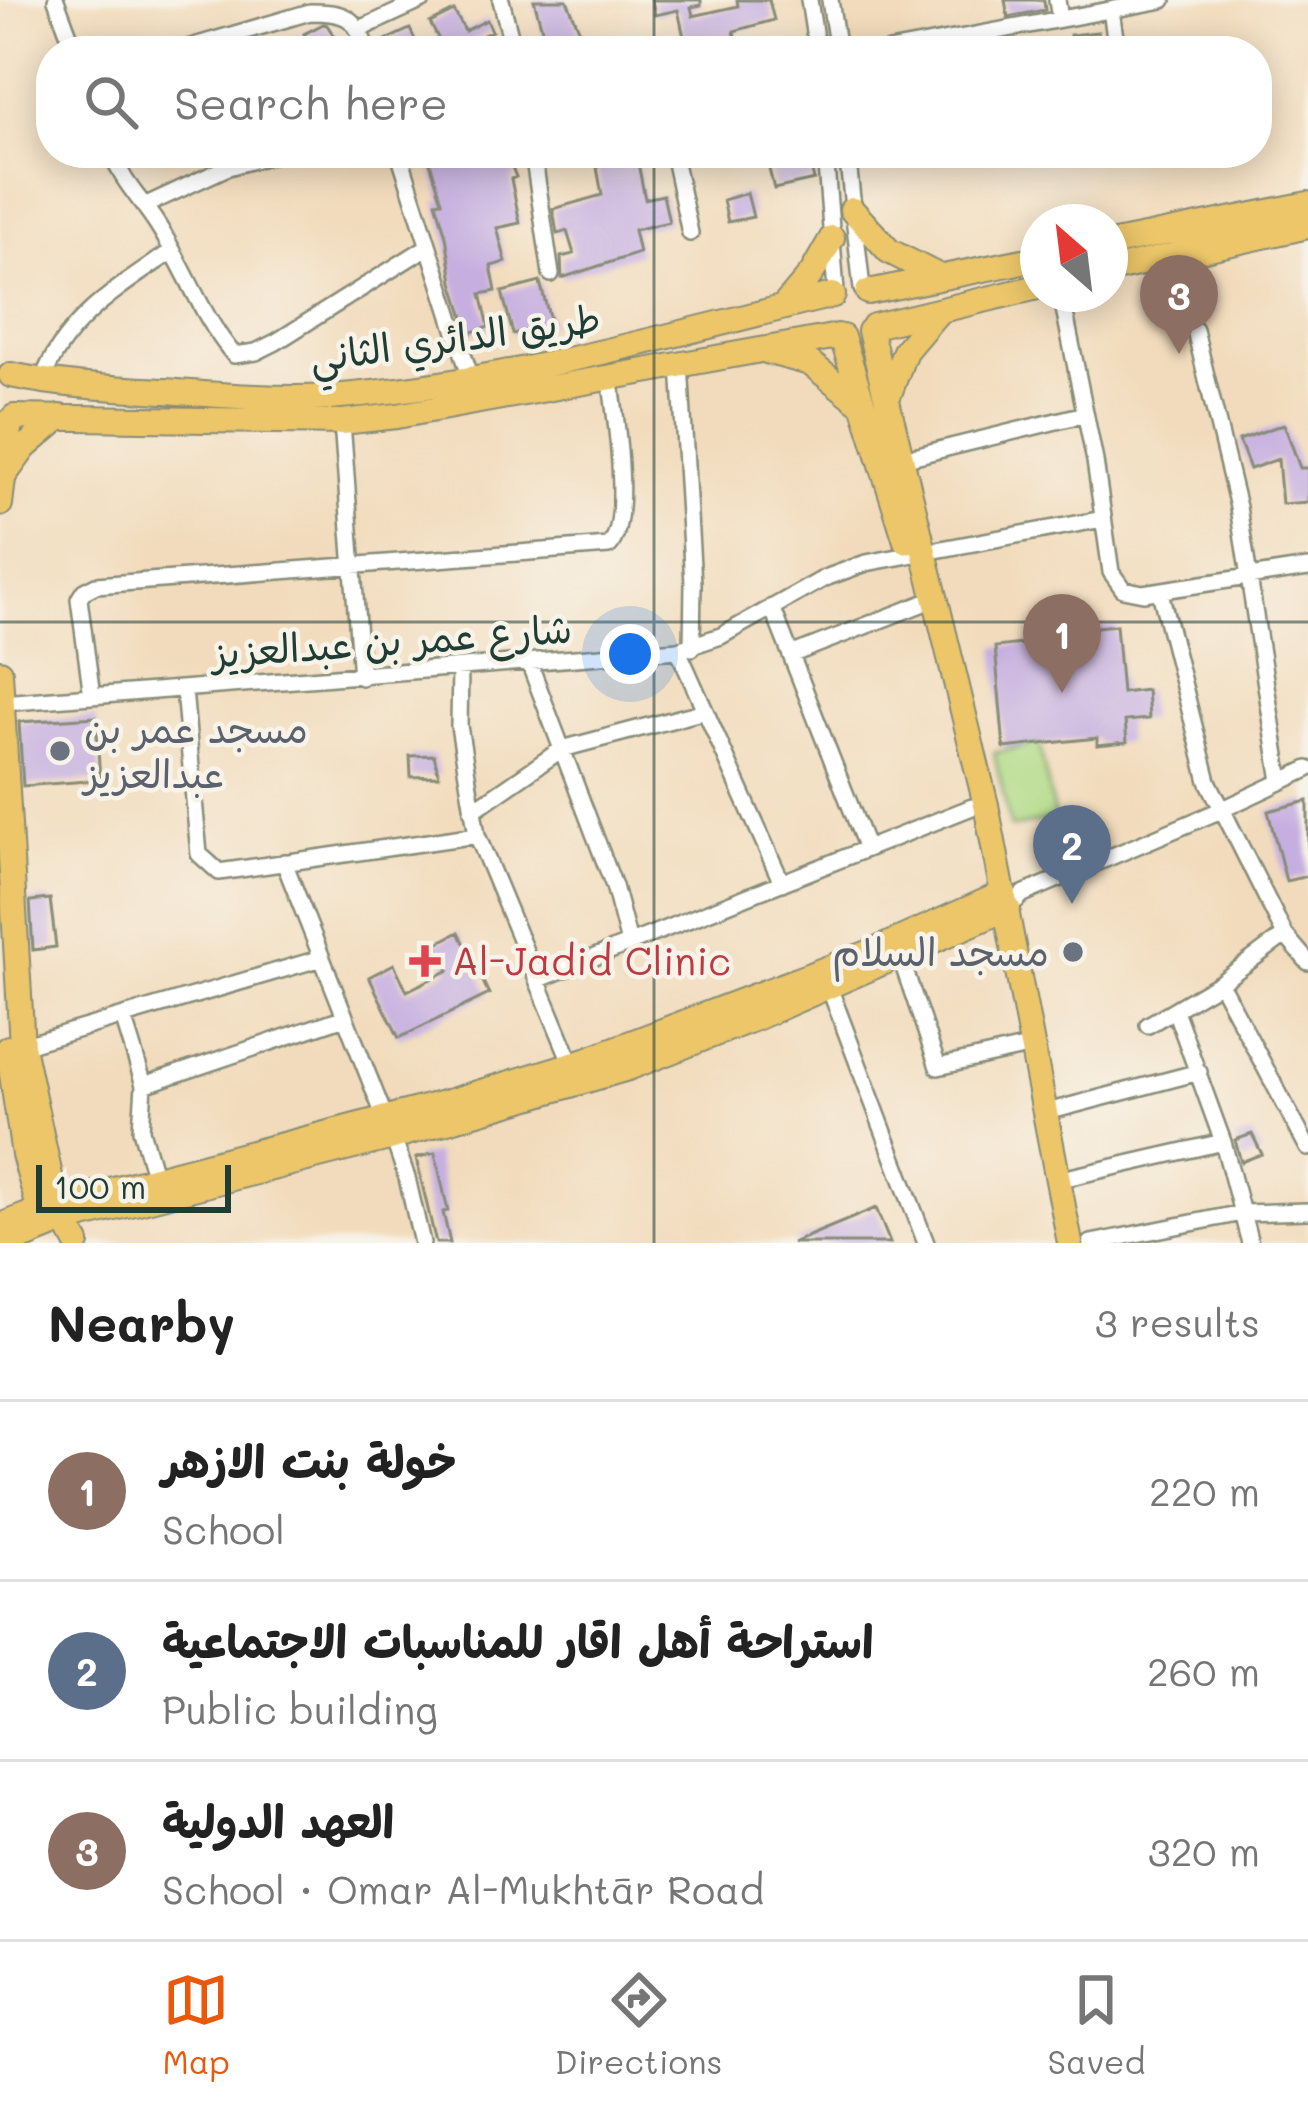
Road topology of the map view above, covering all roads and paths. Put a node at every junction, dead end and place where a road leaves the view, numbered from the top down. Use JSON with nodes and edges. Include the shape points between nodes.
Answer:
{"nodes":[{"id":1,"x":56,"y":0,"type":"edge"},
{"id":2,"x":423,"y":0,"type":"edge"},
{"id":3,"x":501,"y":0,"type":"edge"},
{"id":4,"x":809,"y":0,"type":"edge"},
{"id":5,"x":830,"y":0,"type":"edge"},
{"id":6,"x":1057,"y":0,"type":"edge"},
{"id":7,"x":1163,"y":0,"type":"edge"},
{"id":8,"x":306,"y":6,"type":"edge"},
{"id":9,"x":1111,"y":10,"type":"junction"},
{"id":10,"x":1060,"y":19,"type":"junction"},
{"id":11,"x":360,"y":28,"type":"junction"},
{"id":12,"x":69,"y":36,"type":"edge"},
{"id":13,"x":220,"y":36,"type":"edge"},
{"id":14,"x":362,"y":36,"type":"edge"},
{"id":15,"x":510,"y":36,"type":"edge"},
{"id":16,"x":815,"y":36,"type":"edge"},
{"id":17,"x":836,"y":36,"type":"edge"},
{"id":18,"x":969,"y":36,"type":"edge"},
{"id":19,"x":1115,"y":36,"type":"edge"},
{"id":20,"x":118,"y":168,"type":"edge"},
{"id":21,"x":225,"y":168,"type":"edge"},
{"id":22,"x":403,"y":168,"type":"edge"},
{"id":23,"x":534,"y":168,"type":"edge"},
{"id":24,"x":676,"y":168,"type":"edge"},
{"id":25,"x":826,"y":168,"type":"edge"},
{"id":26,"x":848,"y":168,"type":"edge"},
{"id":27,"x":1308,"y":204,"type":"edge"},
{"id":28,"x":144,"y":206,"type":"junction"},
{"id":29,"x":852,"y":210,"type":"junction"},
{"id":30,"x":1308,"y":226,"type":"edge"},
{"id":31,"x":690,"y":233,"type":"dead end"},
{"id":32,"x":832,"y":238,"type":"junction"},
{"id":33,"x":1128,"y":240,"type":"edge"},
{"id":34,"x":427,"y":247,"type":"junction"},
{"id":35,"x":172,"y":251,"type":"junction"},
{"id":36,"x":1020,"y":261,"type":"edge"},
{"id":37,"x":1128,"y":266,"type":"edge"},
{"id":38,"x":551,"y":274,"type":"dead end"},
{"id":39,"x":938,"y":276,"type":"junction"},
{"id":40,"x":865,"y":291,"type":"junction"},
{"id":41,"x":1020,"y":292,"type":"edge"},
{"id":42,"x":834,"y":293,"type":"junction"},
{"id":43,"x":783,"y":308,"type":"junction"},
{"id":44,"x":1064,"y":312,"type":"edge"},
{"id":45,"x":938,"y":313,"type":"junction"},
{"id":46,"x":872,"y":328,"type":"junction"},
{"id":47,"x":1195,"y":330,"type":"dead end"},
{"id":48,"x":840,"y":336,"type":"junction"},
{"id":49,"x":761,"y":350,"type":"junction"},
{"id":50,"x":680,"y":364,"type":"junction"},
{"id":51,"x":5,"y":372,"type":"edge"},
{"id":52,"x":610,"y":377,"type":"junction"},
{"id":53,"x":470,"y":380,"type":"junction"},
{"id":54,"x":42,"y":381,"type":"junction"},
{"id":55,"x":430,"y":399,"type":"junction"},
{"id":56,"x":876,"y":405,"type":"junction"},
{"id":57,"x":1085,"y":414,"type":"junction"},
{"id":58,"x":60,"y":417,"type":"junction"},
{"id":59,"x":8,"y":421,"type":"edge"},
{"id":60,"x":342,"y":422,"type":"junction"},
{"id":61,"x":902,"y":459,"type":"junction"},
{"id":62,"x":4,"y":476,"type":"junction"},
{"id":63,"x":0,"y":504,"type":"edge"},
{"id":64,"x":1103,"y":519,"type":"junction"},
{"id":65,"x":917,"y":551,"type":"junction"},
{"id":66,"x":351,"y":568,"type":"junction"},
{"id":67,"x":1308,"y":568,"type":"edge"},
{"id":68,"x":1251,"y":577,"type":"junction"},
{"id":69,"x":1160,"y":592,"type":"junction"},
{"id":70,"x":924,"y":603,"type":"junction"},
{"id":71,"x":772,"y":607,"type":"junction"},
{"id":72,"x":685,"y":649,"type":"junction"},
{"id":73,"x":793,"y":654,"type":"junction"},
{"id":74,"x":530,"y":664,"type":"junction"},
{"id":75,"x":460,"y":670,"type":"junction"},
{"id":76,"x":0,"y":671,"type":"edge"},
{"id":77,"x":362,"y":677,"type":"junction"},
{"id":78,"x":184,"y":690,"type":"junction"},
{"id":79,"x":92,"y":697,"type":"junction"},
{"id":80,"x":2,"y":703,"type":"edge"},
{"id":81,"x":706,"y":711,"type":"junction"},
{"id":82,"x":562,"y":749,"type":"junction"},
{"id":83,"x":1308,"y":769,"type":"edge"},
{"id":84,"x":1281,"y":781,"type":"junction"},
{"id":85,"x":972,"y":807,"type":"junction"},
{"id":86,"x":1221,"y":810,"type":"junction"},
{"id":87,"x":472,"y":811,"type":"junction"},
{"id":88,"x":477,"y":836,"type":"junction"},
{"id":89,"x":866,"y":846,"type":"junction"},
{"id":90,"x":284,"y":862,"type":"junction"},
{"id":91,"x":782,"y":883,"type":"junction"},
{"id":92,"x":1003,"y":902,"type":"junction"},
{"id":93,"x":1285,"y":935,"type":"junction"},
{"id":94,"x":4,"y":942,"type":"edge"},
{"id":95,"x":629,"y":943,"type":"junction"},
{"id":96,"x":900,"y":956,"type":"junction"},
{"id":97,"x":322,"y":958,"type":"junction"},
{"id":98,"x":1308,"y":962,"type":"edge"},
{"id":99,"x":537,"y":980,"type":"junction"},
{"id":100,"x":1220,"y":983,"type":"junction"},
{"id":101,"x":830,"y":987,"type":"junction"},
{"id":102,"x":1175,"y":1010,"type":"junction"},
{"id":103,"x":123,"y":1017,"type":"junction"},
{"id":104,"x":345,"y":1017,"type":"junction"},
{"id":105,"x":1148,"y":1025,"type":"dead end"},
{"id":106,"x":22,"y":1046,"type":"junction"},
{"id":107,"x":1019,"y":1049,"type":"junction"},
{"id":108,"x":1198,"y":1072,"type":"junction"},
{"id":109,"x":576,"y":1073,"type":"junction"},
{"id":110,"x":144,"y":1085,"type":"junction"},
{"id":111,"x":1043,"y":1113,"type":"junction"},
{"id":112,"x":389,"y":1127,"type":"junction"},
{"id":113,"x":1223,"y":1142,"type":"junction"},
{"id":114,"x":1308,"y":1148,"type":"edge"},
{"id":115,"x":155,"y":1178,"type":"junction"},
{"id":116,"x":1057,"y":1180,"type":"junction"},
{"id":117,"x":1308,"y":1211,"type":"edge"},
{"id":118,"x":1242,"y":1213,"type":"junction"},
{"id":119,"x":55,"y":1225,"type":"edge"},
{"id":120,"x":0,"y":1226,"type":"edge"},
{"id":121,"x":1173,"y":1235,"type":"edge"},
{"id":122,"x":10,"y":1243,"type":"edge"},
{"id":123,"x":422,"y":1243,"type":"edge"},
{"id":124,"x":926,"y":1243,"type":"edge"},
{"id":125,"x":1058,"y":1243,"type":"edge"},
{"id":126,"x":1070,"y":1243,"type":"edge"},
{"id":127,"x":1090,"y":1243,"type":"edge"},
{"id":128,"x":1250,"y":1243,"type":"edge"}],
"edges":[{"from":1,"to":12,"type":"street"},
{"from":2,"to":11,"type":"street"},
{"from":3,"to":15,"type":"street"},
{"from":4,"to":16,"type":"street"},
{"from":5,"to":17,"type":"street"},
{"from":6,"to":10,"type":"street"},
{"from":7,"to":9,"type":"street"},
{"from":8,"to":11,"type":"street","via":[[340,13]]},
{"from":8,"to":13,"type":"street"},
{"from":9,"to":10,"type":"street"},
{"from":9,"to":19,"type":"street"},
{"from":10,"to":18,"type":"street"},
{"from":11,"to":14,"type":"street"},
{"from":20,"to":28,"type":"street"},
{"from":21,"to":28,"type":"street"},
{"from":22,"to":34,"type":"street"},
{"from":23,"to":38,"type":"street"},
{"from":24,"to":31,"type":"street"},
{"from":25,"to":32,"type":"street"},
{"from":26,"to":29,"type":"street"},
{"from":27,"to":33,"type":"main road"},
{"from":28,"to":35,"type":"street"},
{"from":29,"to":39,"type":"main road","via":[[890,250]]},
{"from":29,"to":40,"type":"street"},
{"from":30,"to":37,"type":"main road"},
{"from":32,"to":42,"type":"street"},
{"from":32,"to":43,"type":"main road"},
{"from":34,"to":35,"type":"street","via":[[241,357],[223,343]]},
{"from":34,"to":53,"type":"street"},
{"from":35,"to":54,"type":"street","via":[[71,327]]},
{"from":36,"to":39,"type":"main road"},
{"from":39,"to":40,"type":"main road"},
{"from":40,"to":42,"type":"main road"},
{"from":40,"to":46,"type":"main road","via":[[878,310]]},
{"from":41,"to":45,"type":"main road"},
{"from":42,"to":43,"type":"main road","name":"طريق الدائري الثاني"},
{"from":42,"to":48,"type":"main road","via":[[826,319]]},
{"from":43,"to":53,"type":"main road","name":"طريق الدائري الثاني"},
{"from":44,"to":57,"type":"street"},
{"from":45,"to":46,"type":"main road"},
{"from":45,"to":56,"type":"main road","via":[[905,351]]},
{"from":46,"to":48,"type":"main road","via":[[857,338]]},
{"from":46,"to":56,"type":"main road"},
{"from":47,"to":68,"type":"street"},
{"from":48,"to":49,"type":"main road","name":"طريق الدائري الثاني"},
{"from":48,"to":56,"type":"main road"},
{"from":49,"to":50,"type":"main road","name":"طريق الدائري الثاني"},
{"from":49,"to":56,"type":"main road","via":[[810,363]]},
{"from":50,"to":52,"type":"main road","name":"طريق الدائري الثاني"},
{"from":50,"to":72,"type":"street","via":[[693,583]]},
{"from":51,"to":54,"type":"main road","name":"طريق الدائري الثاني"},
{"from":51,"to":59,"type":"main road","via":[[21,400]]},
{"from":52,"to":55,"type":"main road","name":"طريق الدائري الثاني"},
{"from":52,"to":66,"type":"street","via":[[620,509],[613,544]]},
{"from":53,"to":55,"type":"main road","name":"طريق الدائري الثاني"},
{"from":54,"to":55,"type":"main road","name":"طريق الدائري الثاني"},
{"from":55,"to":60,"type":"main road","name":"طريق الدائري الثاني"},
{"from":56,"to":61,"type":"main road"},
{"from":56,"to":65,"type":"main road"},
{"from":57,"to":61,"type":"street"},
{"from":57,"to":64,"type":"street"},
{"from":58,"to":59,"type":"main road","name":"طريق الدائري الثاني"},
{"from":58,"to":60,"type":"main road","name":"طريق الدائري الثاني"},
{"from":58,"to":62,"type":"main road"},
{"from":59,"to":62,"type":"main road"},
{"from":60,"to":66,"type":"street"},
{"from":61,"to":65,"type":"main road"},
{"from":62,"to":63,"type":"main road"},
{"from":64,"to":65,"type":"street","name":"شارع عمر بن عبدالعزيز"},
{"from":64,"to":69,"type":"street","via":[[1117,583]]},
{"from":65,"to":70,"type":"main road"},
{"from":65,"to":71,"type":"street","name":"شارع عمر بن عبدالعزيز","via":[[825,578]]},
{"from":65,"to":92,"type":"main road"},
{"from":66,"to":77,"type":"street"},
{"from":66,"to":79,"type":"street","via":[[88,588],[79,599]]},
{"from":67,"to":68,"type":"street"},
{"from":68,"to":69,"type":"street"},
{"from":68,"to":84,"type":"street"},
{"from":69,"to":86,"type":"street"},
{"from":70,"to":73,"type":"street"},
{"from":70,"to":85,"type":"main road"},
{"from":71,"to":72,"type":"street","name":"شارع عمر بن عبدالعزيز"},
{"from":71,"to":73,"type":"street"},
{"from":72,"to":74,"type":"street","name":"شارع عمر بن عبدالعزيز"},
{"from":72,"to":81,"type":"street"},
{"from":73,"to":89,"type":"street"},
{"from":74,"to":75,"type":"street","name":"شارع عمر بن عبدالعزيز"},
{"from":74,"to":82,"type":"street"},
{"from":75,"to":77,"type":"street","name":"شارع عمر بن عبدالعزيز"},
{"from":75,"to":87,"type":"street"},
{"from":76,"to":80,"type":"main road"},
{"from":77,"to":78,"type":"street","name":"شارع عمر بن عبدالعزيز"},
{"from":78,"to":79,"type":"street","name":"شارع عمر بن عبدالعزيز"},
{"from":78,"to":90,"type":"street","via":[[202,860],[219,872]]},
{"from":79,"to":80,"type":"street","name":"شارع عمر بن عبدالعزيز"},
{"from":80,"to":94,"type":"main road"},
{"from":81,"to":82,"type":"street"},
{"from":81,"to":91,"type":"street"},
{"from":82,"to":87,"type":"street"},
{"from":82,"to":95,"type":"street"},
{"from":83,"to":84,"type":"street"},
{"from":84,"to":86,"type":"street"},
{"from":85,"to":89,"type":"street"},
{"from":85,"to":92,"type":"main road"},
{"from":86,"to":92,"type":"street"},
{"from":86,"to":93,"type":"street"},
{"from":87,"to":88,"type":"street"},
{"from":88,"to":90,"type":"street"},
{"from":88,"to":99,"type":"street"},
{"from":89,"to":91,"type":"street"},
{"from":90,"to":97,"type":"street"},
{"from":91,"to":95,"type":"street"},
{"from":92,"to":96,"type":"main road"},
{"from":92,"to":107,"type":"main road"},
{"from":92,"to":109,"type":"main road"},
{"from":92,"to":111,"type":"main road"},
{"from":93,"to":98,"type":"street"},
{"from":93,"to":100,"type":"street"},
{"from":94,"to":106,"type":"main road"},
{"from":94,"to":119,"type":"main road","via":[[11,1078]]},
{"from":95,"to":99,"type":"street"},
{"from":96,"to":101,"type":"main road"},
{"from":96,"to":107,"type":"street","via":[[938,1067]]},
{"from":97,"to":103,"type":"street"},
{"from":97,"to":104,"type":"street"},
{"from":99,"to":109,"type":"street"},
{"from":100,"to":102,"type":"street"},
{"from":100,"to":114,"type":"street"},
{"from":101,"to":109,"type":"main road","via":[[667,1054]]},
{"from":101,"to":124,"type":"street"},
{"from":102,"to":105,"type":"street"},
{"from":102,"to":108,"type":"street"},
{"from":103,"to":106,"type":"street"},
{"from":103,"to":110,"type":"street"},
{"from":104,"to":110,"type":"street"},
{"from":104,"to":112,"type":"street"},
{"from":106,"to":119,"type":"main road"},
{"from":107,"to":125,"type":"main road"},
{"from":108,"to":111,"type":"street"},
{"from":108,"to":113,"type":"street"},
{"from":109,"to":112,"type":"main road"},
{"from":110,"to":115,"type":"street","via":[[141,1130]]},
{"from":111,"to":116,"type":"main road"},
{"from":112,"to":115,"type":"main road"},
{"from":112,"to":119,"type":"main road"},
{"from":112,"to":123,"type":"street"},
{"from":113,"to":116,"type":"street"},
{"from":113,"to":118,"type":"street"},
{"from":115,"to":119,"type":"main road"},
{"from":116,"to":126,"type":"main road"},
{"from":117,"to":118,"type":"street"},
{"from":118,"to":121,"type":"street"},
{"from":118,"to":128,"type":"street"},
{"from":119,"to":120,"type":"main road"},
{"from":119,"to":122,"type":"main road"},
{"from":121,"to":127,"type":"street"}]}
